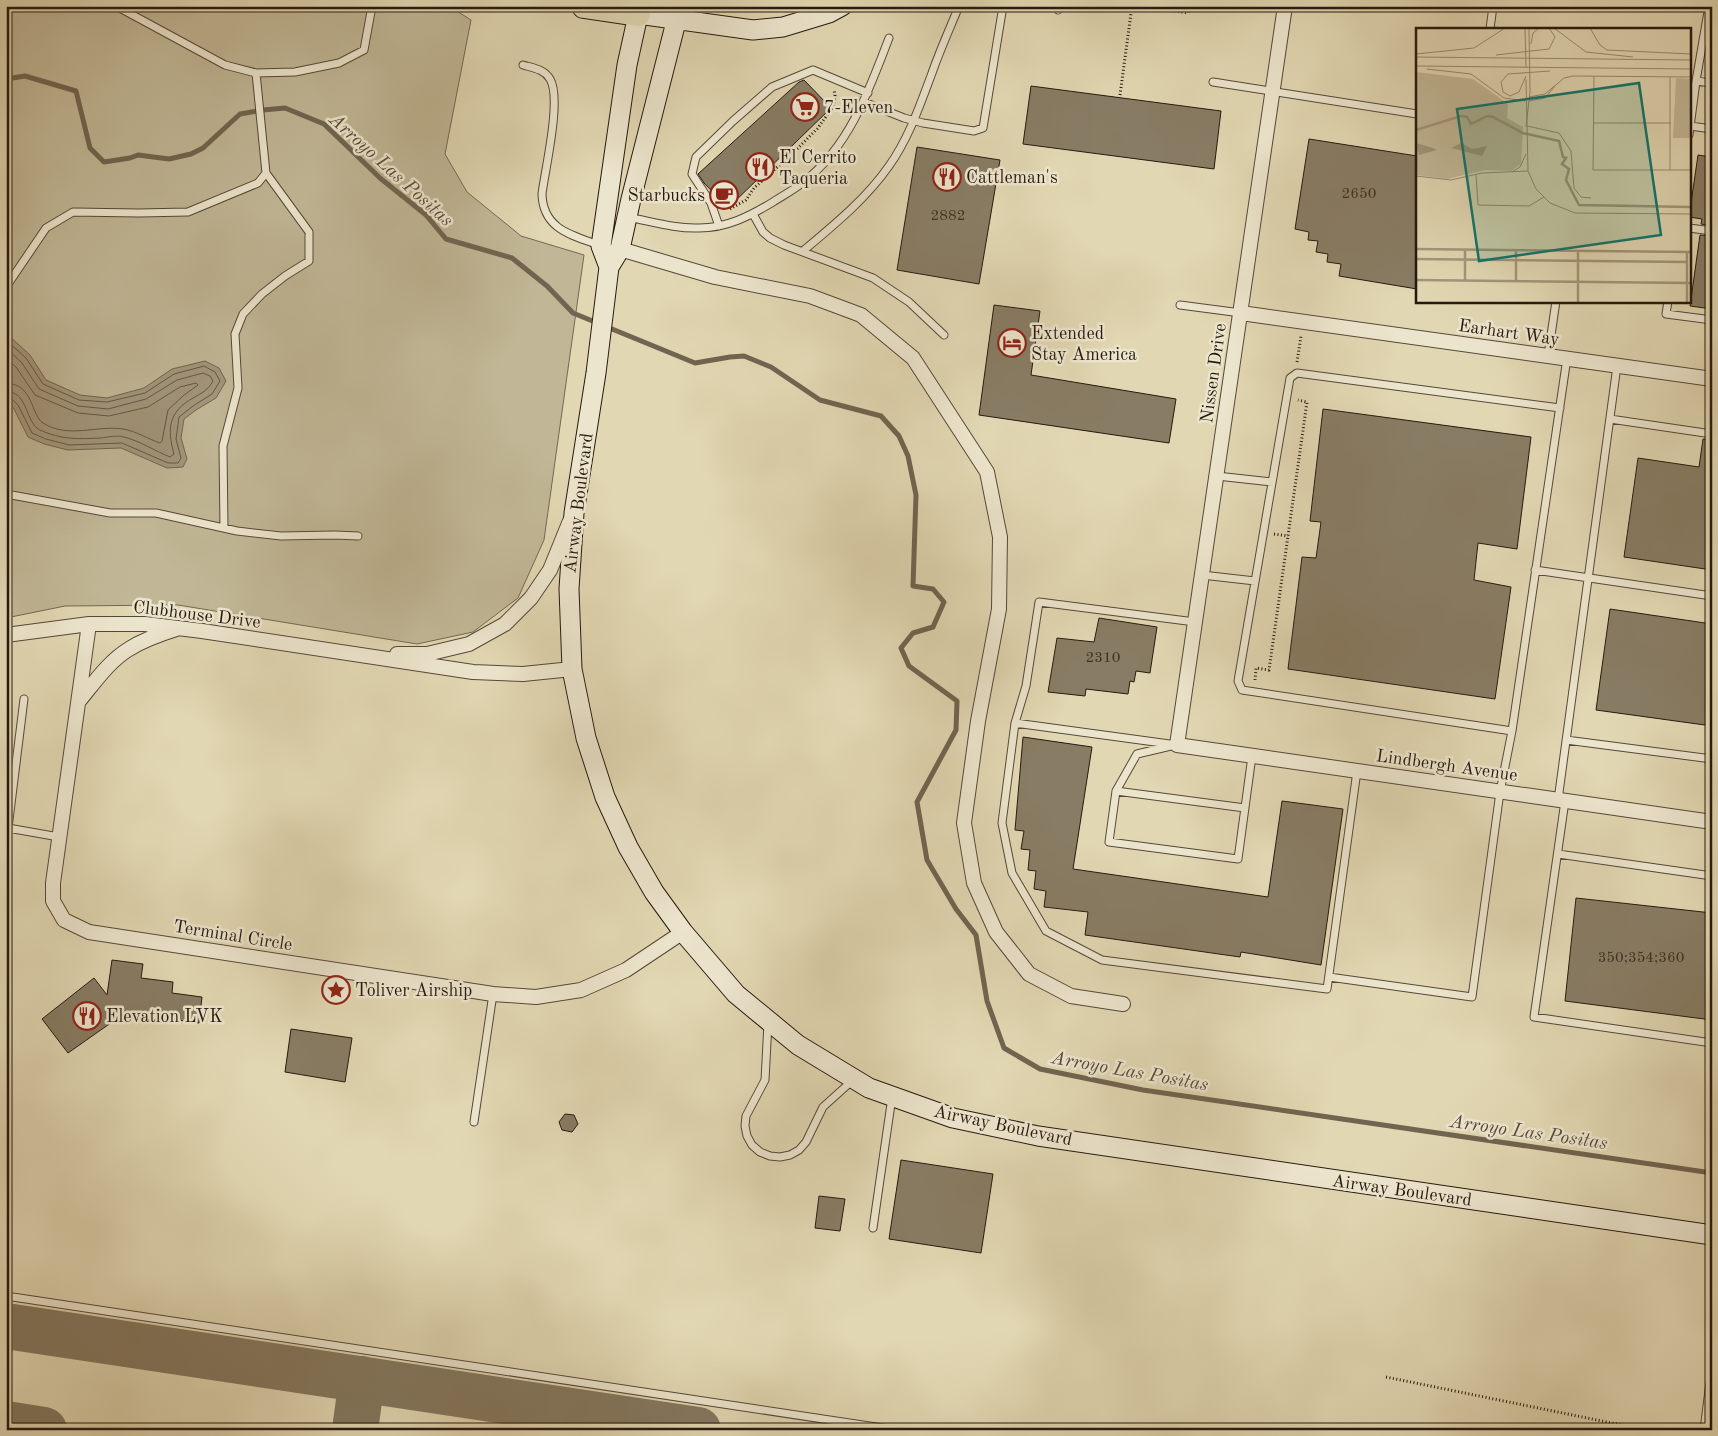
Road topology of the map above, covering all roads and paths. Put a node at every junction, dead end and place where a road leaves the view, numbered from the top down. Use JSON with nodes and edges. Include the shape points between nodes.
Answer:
{"nodes":[{"id":1,"x":116,"y":6,"type":"edge"},
{"id":2,"x":372,"y":6,"type":"edge"},
{"id":3,"x":584,"y":6,"type":"edge"},
{"id":4,"x":842,"y":6,"type":"edge"},
{"id":5,"x":960,"y":6,"type":"edge"},
{"id":6,"x":1003,"y":6,"type":"edge"},
{"id":7,"x":1132,"y":6,"type":"edge"},
{"id":8,"x":1140,"y":6,"type":"edge"},
{"id":9,"x":1189,"y":6,"type":"edge"},
{"id":10,"x":1285,"y":6,"type":"edge"},
{"id":11,"x":1493,"y":6,"type":"edge"},
{"id":12,"x":1709,"y":6,"type":"edge"},
{"id":13,"x":639,"y":10,"type":"edge"},
{"id":14,"x":679,"y":13,"type":"edge"},
{"id":15,"x":1490,"y":28,"type":"edge"},
{"id":16,"x":889,"y":38,"type":"dead end"},
{"id":17,"x":523,"y":65,"type":"dead end"},
{"id":18,"x":256,"y":73,"type":"junction"},
{"id":19,"x":1696,"y":81,"type":"junction"},
{"id":20,"x":1213,"y":82,"type":"dead end"},
{"id":21,"x":1712,"y":83,"type":"edge"},
{"id":22,"x":834,"y":84,"type":"dead end"},
{"id":23,"x":1273,"y":92,"type":"junction"},
{"id":24,"x":868,"y":93,"type":"junction"},
{"id":25,"x":1120,"y":95,"type":"dead end"},
{"id":26,"x":864,"y":102,"type":"junction"},
{"id":27,"x":1416,"y":114,"type":"edge"},
{"id":28,"x":914,"y":121,"type":"junction"},
{"id":29,"x":1690,"y":126,"type":"joint"},
{"id":30,"x":1712,"y":130,"type":"edge"},
{"id":31,"x":266,"y":173,"type":"junction"},
{"id":32,"x":722,"y":208,"type":"dead end"},
{"id":33,"x":753,"y":214,"type":"junction"},
{"id":34,"x":627,"y":217,"type":"junction"},
{"id":35,"x":719,"y":226,"type":"junction"},
{"id":36,"x":1690,"y":228,"type":"edge"},
{"id":37,"x":1712,"y":231,"type":"edge"},
{"id":38,"x":601,"y":246,"type":"junction"},
{"id":39,"x":620,"y":249,"type":"junction"},
{"id":40,"x":803,"y":251,"type":"junction"},
{"id":41,"x":609,"y":267,"type":"junction"},
{"id":42,"x":6,"y":288,"type":"edge"},
{"id":43,"x":1556,"y":302,"type":"edge"},
{"id":44,"x":1668,"y":302,"type":"edge"},
{"id":45,"x":1180,"y":305,"type":"dead end"},
{"id":46,"x":1241,"y":313,"type":"junction"},
{"id":47,"x":1712,"y":320,"type":"edge"},
{"id":48,"x":944,"y":335,"type":"dead end"},
{"id":49,"x":1302,"y":335,"type":"dead end"},
{"id":50,"x":1548,"y":356,"type":"junction"},
{"id":51,"x":1567,"y":358,"type":"junction"},
{"id":52,"x":1618,"y":366,"type":"junction"},
{"id":53,"x":1297,"y":373,"type":"junction"},
{"id":54,"x":1712,"y":379,"type":"edge"},
{"id":55,"x":1560,"y":408,"type":"junction"},
{"id":56,"x":1610,"y":419,"type":"junction"},
{"id":57,"x":1712,"y":434,"type":"edge"},
{"id":58,"x":1217,"y":476,"type":"junction"},
{"id":59,"x":1272,"y":482,"type":"junction"},
{"id":60,"x":6,"y":494,"type":"edge"},
{"id":61,"x":574,"y":513,"type":"junction"},
{"id":62,"x":224,"y":528,"type":"junction"},
{"id":63,"x":358,"y":536,"type":"dead end"},
{"id":64,"x":1536,"y":570,"type":"junction"},
{"id":65,"x":1202,"y":575,"type":"junction"},
{"id":66,"x":1588,"y":578,"type":"junction"},
{"id":67,"x":1255,"y":581,"type":"junction"},
{"id":68,"x":1712,"y":596,"type":"edge"},
{"id":69,"x":1195,"y":622,"type":"junction"},
{"id":70,"x":89,"y":624,"type":"junction"},
{"id":71,"x":179,"y":628,"type":"junction"},
{"id":72,"x":6,"y":635,"type":"edge"},
{"id":73,"x":354,"y":654,"type":"junction"},
{"id":74,"x":572,"y":669,"type":"junction"},
{"id":75,"x":1255,"y":680,"type":"dead end"},
{"id":76,"x":24,"y":699,"type":"dead end"},
{"id":77,"x":79,"y":701,"type":"junction"},
{"id":78,"x":1016,"y":723,"type":"junction"},
{"id":79,"x":1512,"y":731,"type":"junction"},
{"id":80,"x":1566,"y":740,"type":"junction"},
{"id":81,"x":1177,"y":745,"type":"junction"},
{"id":82,"x":1252,"y":756,"type":"junction"},
{"id":83,"x":1712,"y":759,"type":"edge"},
{"id":84,"x":1357,"y":771,"type":"junction"},
{"id":85,"x":1116,"y":791,"type":"junction"},
{"id":86,"x":1500,"y":792,"type":"junction"},
{"id":87,"x":1562,"y":800,"type":"junction"},
{"id":88,"x":1245,"y":808,"type":"junction"},
{"id":89,"x":1712,"y":822,"type":"edge"},
{"id":90,"x":8,"y":828,"type":"junction"},
{"id":91,"x":60,"y":836,"type":"junction"},
{"id":92,"x":6,"y":839,"type":"edge"},
{"id":93,"x":1558,"y":854,"type":"junction"},
{"id":94,"x":1712,"y":876,"type":"edge"},
{"id":95,"x":683,"y":932,"type":"junction"},
{"id":96,"x":1329,"y":977,"type":"junction"},
{"id":97,"x":492,"y":994,"type":"junction"},
{"id":98,"x":1123,"y":1004,"type":"dead end"},
{"id":99,"x":768,"y":1020,"type":"junction"},
{"id":100,"x":1712,"y":1042,"type":"edge"},
{"id":101,"x":854,"y":1079,"type":"junction"},
{"id":102,"x":892,"y":1097,"type":"junction"},
{"id":103,"x":474,"y":1122,"type":"dead end"},
{"id":104,"x":873,"y":1228,"type":"dead end"},
{"id":105,"x":1712,"y":1235,"type":"edge"},
{"id":106,"x":6,"y":1296,"type":"edge"},
{"id":107,"x":1712,"y":1371,"type":"edge"},
{"id":108,"x":1386,"y":1377,"type":"dead end"},
{"id":109,"x":1710,"y":1390,"type":"edge"},
{"id":110,"x":896,"y":1430,"type":"edge"},
{"id":111,"x":1646,"y":1430,"type":"edge"},
{"id":112,"x":1704,"y":1430,"type":"edge"}],
"edges":[{"from":1,"to":18,"type":"lane","via":[[225,66]]},
{"from":2,"to":18,"type":"lane","via":[[364,50],[339,63],[294,72]]},
{"from":3,"to":13,"type":"highway"},
{"from":4,"to":14,"type":"main road","via":[[783,27],[753,30]]},
{"from":5,"to":28,"type":"lane"},
{"from":6,"to":28,"type":"lane","via":[[983,128],[974,131]]},
{"from":7,"to":25,"type":"path"},
{"from":8,"to":9,"type":"path","via":[[1188,14]]},
{"from":10,"to":23,"type":"street","name":"Nissen Drive"},
{"from":11,"to":15,"type":"lane"},
{"from":12,"to":19,"type":"lane"},
{"from":13,"to":14,"type":"main road"},
{"from":13,"to":38,"type":"main road","name":"Airway Boulevard","via":[[627,65]]},
{"from":14,"to":34,"type":"main road","name":"Airway Boulevard"},
{"from":16,"to":24,"type":"lane"},
{"from":17,"to":38,"type":"lane","via":[[542,71],[550,79],[554,91],[542,194],[547,217],[556,227]]},
{"from":18,"to":31,"type":"lane"},
{"from":19,"to":21,"type":"lane"},
{"from":19,"to":29,"type":"lane"},
{"from":20,"to":23,"type":"lane"},
{"from":22,"to":32,"type":"path","via":[[833,108],[816,129],[754,188],[746,200],[728,210]]},
{"from":23,"to":27,"type":"lane"},
{"from":23,"to":46,"type":"street","name":"Nissen Drive"},
{"from":24,"to":26,"type":"lane"},
{"from":24,"to":35,"type":"lane","via":[[813,70],[772,87],[733,121],[696,157],[692,174],[711,203]]},
{"from":26,"to":28,"type":"lane"},
{"from":26,"to":33,"type":"lane","via":[[841,142],[818,168],[793,189]]},
{"from":28,"to":40,"type":"lane","via":[[889,167],[861,201]]},
{"from":29,"to":30,"type":"lane"},
{"from":31,"to":42,"type":"lane","via":[[258,183],[188,212],[73,212],[46,228]]},
{"from":31,"to":62,"type":"lane","via":[[310,232],[309,261],[262,294],[242,314],[235,334],[238,388],[223,446]]},
{"from":33,"to":35,"type":"lane"},
{"from":33,"to":40,"type":"lane","via":[[770,238]]},
{"from":34,"to":35,"type":"lane","via":[[684,228]]},
{"from":34,"to":39,"type":"main road","name":"Airway Boulevard"},
{"from":36,"to":37,"type":"lane"},
{"from":38,"to":41,"type":"main road","name":"Airway Boulevard"},
{"from":39,"to":41,"type":"main road","name":"Airway Boulevard"},
{"from":39,"to":98,"type":"street","via":[[716,277],[810,296],[861,315],[913,358],[986,472],[1000,537],[999,609],[978,721],[964,823],[974,883],[996,932],[1029,974],[1071,996]]},
{"from":40,"to":48,"type":"lane","via":[[873,278],[909,302]]},
{"from":41,"to":61,"type":"main road","name":"Airway Boulevard"},
{"from":43,"to":50,"type":"lane"},
{"from":44,"to":47,"type":"lane","via":[[1666,314]]},
{"from":45,"to":46,"type":"lane"},
{"from":46,"to":50,"type":"street","name":"Earhart Way"},
{"from":46,"to":58,"type":"street","name":"Nissen Drive"},
{"from":49,"to":53,"type":"path"},
{"from":50,"to":51,"type":"street","name":"Earhart Way"},
{"from":51,"to":52,"type":"street","name":"Earhart Way"},
{"from":51,"to":55,"type":"lane"},
{"from":52,"to":54,"type":"street","name":"Earhart Way"},
{"from":52,"to":56,"type":"lane"},
{"from":53,"to":55,"type":"lane"},
{"from":53,"to":59,"type":"lane","via":[[1290,378]]},
{"from":53,"to":75,"type":"path","via":[[1295,400],[1308,402],[1269,670],[1256,668]]},
{"from":55,"to":64,"type":"lane"},
{"from":56,"to":57,"type":"lane"},
{"from":56,"to":66,"type":"lane"},
{"from":58,"to":59,"type":"lane"},
{"from":58,"to":65,"type":"street","name":"Nissen Drive"},
{"from":59,"to":67,"type":"lane"},
{"from":60,"to":62,"type":"lane","via":[[110,512],[156,513]]},
{"from":61,"to":73,"type":"street","name":"Clubhouse Drive","via":[[550,570],[531,598],[505,624],[469,644],[427,654]]},
{"from":61,"to":74,"type":"main road","name":"Airway Boulevard","via":[[569,589]]},
{"from":62,"to":63,"type":"lane","via":[[281,536]]},
{"from":64,"to":66,"type":"lane"},
{"from":64,"to":79,"type":"lane"},
{"from":65,"to":67,"type":"lane"},
{"from":65,"to":69,"type":"street","name":"Nissen Drive"},
{"from":66,"to":68,"type":"lane"},
{"from":66,"to":80,"type":"lane"},
{"from":67,"to":79,"type":"lane","via":[[1238,681],[1242,690]]},
{"from":69,"to":78,"type":"lane","via":[[1039,602],[1026,686]]},
{"from":69,"to":81,"type":"street","name":"Nissen Drive"},
{"from":70,"to":71,"type":"street","name":"Clubhouse Drive"},
{"from":70,"to":72,"type":"street","name":"Clubhouse Drive"},
{"from":70,"to":77,"type":"street","name":"Terminal Circle"},
{"from":71,"to":73,"type":"street","name":"Clubhouse Drive"},
{"from":71,"to":77,"type":"street","via":[[127,650]]},
{"from":73,"to":74,"type":"street","name":"Clubhouse Drive","via":[[472,672],[522,674]]},
{"from":74,"to":95,"type":"main road","name":"Airway Boulevard","via":[[586,738],[605,797],[654,892]]},
{"from":76,"to":90,"type":"lane"},
{"from":77,"to":91,"type":"street","name":"Terminal Circle"},
{"from":78,"to":81,"type":"lane"},
{"from":78,"to":96,"type":"lane","via":[[1002,822],[1012,874],[1046,930],[1102,960],[1327,989]]},
{"from":79,"to":86,"type":"lane"},
{"from":80,"to":83,"type":"lane"},
{"from":80,"to":87,"type":"lane"},
{"from":81,"to":82,"type":"street","name":"Lindbergh Avenue"},
{"from":81,"to":85,"type":"lane","via":[[1137,754]]},
{"from":82,"to":84,"type":"street","name":"Lindbergh Avenue"},
{"from":82,"to":88,"type":"lane"},
{"from":84,"to":86,"type":"street","name":"Lindbergh Avenue"},
{"from":84,"to":96,"type":"lane"},
{"from":85,"to":88,"type":"lane"},
{"from":85,"to":88,"type":"lane","via":[[1109,842],[1238,859]]},
{"from":86,"to":87,"type":"street","name":"Lindbergh Avenue"},
{"from":86,"to":96,"type":"lane","via":[[1472,997]]},
{"from":87,"to":89,"type":"street","name":"Lindbergh Avenue"},
{"from":87,"to":93,"type":"lane"},
{"from":90,"to":91,"type":"lane"},
{"from":90,"to":92,"type":"lane"},
{"from":91,"to":97,"type":"street","name":"Terminal Circle","via":[[53,901],[64,920],[89,932]]},
{"from":93,"to":94,"type":"lane"},
{"from":93,"to":100,"type":"lane","via":[[1534,1017]]},
{"from":95,"to":97,"type":"street","name":"Terminal Circle","via":[[626,970],[581,990],[536,997]]},
{"from":95,"to":99,"type":"main road","name":"Airway Boulevard","via":[[736,994]]},
{"from":97,"to":103,"type":"lane"},
{"from":99,"to":101,"type":"main road","name":"Airway Boulevard","via":[[798,1045]]},
{"from":99,"to":101,"type":"lane","via":[[765,1080],[746,1116],[745,1126],[752,1145],[760,1152],[780,1157],[799,1150],[823,1107]]},
{"from":101,"to":102,"type":"main road","name":"Airway Boulevard"},
{"from":102,"to":104,"type":"lane"},
{"from":102,"to":105,"type":"main road","name":"Airway Boulevard","via":[[953,1118],[1038,1136]]},
{"from":106,"to":110,"type":"lane"},
{"from":107,"to":109,"type":"lane"},
{"from":108,"to":111,"type":"path"},
{"from":109,"to":112,"type":"lane"}]}
